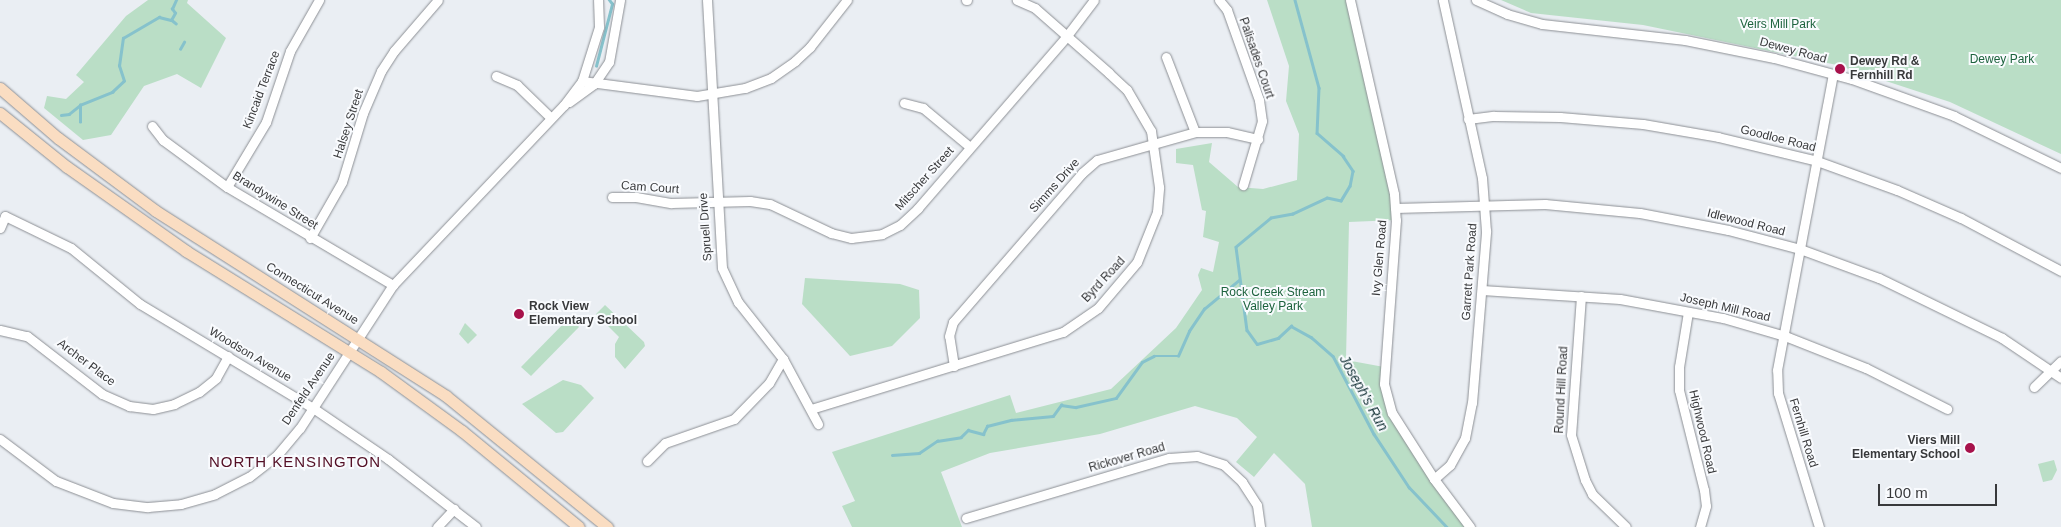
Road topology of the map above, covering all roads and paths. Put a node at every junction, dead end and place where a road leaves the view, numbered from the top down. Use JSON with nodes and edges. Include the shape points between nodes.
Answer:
{"nodes":[{"id":1,"x":319,"y":0,"type":"edge"},
{"id":2,"x":438,"y":0,"type":"edge"},
{"id":3,"x":598,"y":0,"type":"edge"},
{"id":4,"x":620,"y":0,"type":"edge"},
{"id":5,"x":707,"y":0,"type":"edge"},
{"id":6,"x":847,"y":0,"type":"edge"},
{"id":7,"x":1017,"y":0,"type":"edge"},
{"id":8,"x":1094,"y":0,"type":"edge"},
{"id":9,"x":1219,"y":0,"type":"edge"},
{"id":10,"x":1350,"y":0,"type":"edge"},
{"id":11,"x":1444,"y":0,"type":"edge"},
{"id":12,"x":1476,"y":0,"type":"edge"},
{"id":13,"x":1066,"y":37,"type":"junction"},
{"id":14,"x":1166,"y":57,"type":"dead end"},
{"id":15,"x":1833,"y":75,"type":"junction"},
{"id":16,"x":496,"y":76,"type":"dead end"},
{"id":17,"x":602,"y":76,"type":"junction"},
{"id":18,"x":584,"y":78,"type":"junction"},
{"id":19,"x":594,"y":84,"type":"junction"},
{"id":20,"x":623,"y":85,"type":"junction"},
{"id":21,"x":0,"y":88,"type":"edge"},
{"id":22,"x":710,"y":95,"type":"junction"},
{"id":23,"x":904,"y":103,"type":"dead end"},
{"id":24,"x":564,"y":105,"type":"junction"},
{"id":25,"x":0,"y":113,"type":"edge"},
{"id":26,"x":551,"y":118,"type":"junction"},
{"id":27,"x":1468,"y":119,"type":"junction"},
{"id":28,"x":152,"y":126,"type":"dead end"},
{"id":29,"x":1195,"y":132,"type":"junction"},
{"id":30,"x":58,"y":138,"type":"junction"},
{"id":31,"x":1258,"y":139,"type":"junction"},
{"id":32,"x":1155,"y":143,"type":"junction"},
{"id":33,"x":970,"y":147,"type":"junction"},
{"id":34,"x":47,"y":152,"type":"junction"},
{"id":35,"x":1817,"y":161,"type":"junction"},
{"id":36,"x":2061,"y":168,"type":"edge"},
{"id":37,"x":1243,"y":185,"type":"dead end"},
{"id":38,"x":227,"y":187,"type":"junction"},
{"id":39,"x":612,"y":198,"type":"dead end"},
{"id":40,"x":716,"y":202,"type":"junction"},
{"id":41,"x":1485,"y":204,"type":"junction"},
{"id":42,"x":1395,"y":208,"type":"junction"},
{"id":43,"x":0,"y":228,"type":"edge"},
{"id":44,"x":310,"y":238,"type":"junction"},
{"id":45,"x":1800,"y":249,"type":"junction"},
{"id":46,"x":2061,"y":271,"type":"edge"},
{"id":47,"x":393,"y":285,"type":"junction"},
{"id":48,"x":1482,"y":290,"type":"junction"},
{"id":49,"x":1581,"y":296,"type":"junction"},
{"id":50,"x":1688,"y":312,"type":"junction"},
{"id":51,"x":0,"y":330,"type":"edge"},
{"id":52,"x":1784,"y":336,"type":"junction"},
{"id":53,"x":357,"y":338,"type":"junction"},
{"id":54,"x":349,"y":352,"type":"junction"},
{"id":55,"x":228,"y":356,"type":"junction"},
{"id":56,"x":783,"y":360,"type":"junction"},
{"id":57,"x":2061,"y":361,"type":"edge"},
{"id":58,"x":954,"y":366,"type":"junction"},
{"id":59,"x":2050,"y":370,"type":"junction"},
{"id":60,"x":2061,"y":378,"type":"edge"},
{"id":61,"x":2034,"y":387,"type":"dead end"},
{"id":62,"x":313,"y":408,"type":"junction"},
{"id":63,"x":811,"y":409,"type":"junction"},
{"id":64,"x":1947,"y":409,"type":"dead end"},
{"id":65,"x":818,"y":424,"type":"dead end"},
{"id":66,"x":0,"y":439,"type":"edge"},
{"id":67,"x":647,"y":462,"type":"dead end"},
{"id":68,"x":1434,"y":479,"type":"junction"},
{"id":69,"x":454,"y":509,"type":"junction"},
{"id":70,"x":966,"y":518,"type":"dead end"},
{"id":71,"x":437,"y":527,"type":"edge"},
{"id":72,"x":476,"y":527,"type":"edge"},
{"id":73,"x":579,"y":527,"type":"edge"},
{"id":74,"x":607,"y":527,"type":"edge"},
{"id":75,"x":1260,"y":527,"type":"edge"},
{"id":76,"x":1470,"y":527,"type":"edge"},
{"id":77,"x":1626,"y":527,"type":"edge"},
{"id":78,"x":1700,"y":527,"type":"edge"},
{"id":79,"x":1819,"y":527,"type":"edge"}],
"edges":[{"from":1,"to":38,"type":"street","name":"Kincaid Terrace","via":[[290,51],[266,122]]},
{"from":2,"to":44,"type":"street","name":"Halsey Street","via":[[381,71],[363,113],[342,182]]},
{"from":3,"to":18,"type":"street","name":"Denfeld Avenue","via":[[599,27]]},
{"from":4,"to":17,"type":"street","name":"Denfeld Avenue","via":[[616,37]]},
{"from":5,"to":22,"type":"street","name":"Spruell Drive"},
{"from":6,"to":22,"type":"street","via":[[810,47],[771,78],[745,88]]},
{"from":7,"to":13,"type":"street","name":"Byrd Road","via":[[1035,8]]},
{"from":8,"to":13,"type":"street","name":"Mitscher Street"},
{"from":9,"to":31,"type":"street","name":"Palisades Court","via":[[1227,10],[1259,100],[1262,121]]},
{"from":10,"to":42,"type":"street","name":"Ivy Glen Road"},
{"from":11,"to":27,"type":"street","name":"Garrett Park Road"},
{"from":12,"to":15,"type":"street","name":"Dewey Road","via":[[1507,14],[1542,24],[1685,40],[1774,58]]},
{"from":13,"to":32,"type":"street","name":"Byrd Road","via":[[1127,90]]},
{"from":13,"to":33,"type":"street","name":"Mitscher Street"},
{"from":14,"to":29,"type":"street"},
{"from":15,"to":35,"type":"street","name":"Fernhill Road"},
{"from":15,"to":36,"type":"street","name":"Dewey Road","via":[[1954,116]]},
{"from":16,"to":26,"type":"street","via":[[516,85]]},
{"from":17,"to":18,"type":"street"},
{"from":17,"to":19,"type":"street","name":"Denfeld Avenue"},
{"from":17,"to":20,"type":"street"},
{"from":18,"to":19,"type":"street"},
{"from":18,"to":24,"type":"street","name":"Denfeld Avenue"},
{"from":19,"to":20,"type":"street"},
{"from":19,"to":24,"type":"street","name":"Denfeld Avenue"},
{"from":20,"to":22,"type":"street"},
{"from":21,"to":30,"type":"main road","name":"Connecticut Avenue"},
{"from":22,"to":40,"type":"street","name":"Spruell Drive"},
{"from":23,"to":33,"type":"street","via":[[923,108]]},
{"from":24,"to":26,"type":"street","name":"Denfeld Avenue"},
{"from":25,"to":34,"type":"main road"},
{"from":26,"to":47,"type":"street","name":"Denfeld Avenue"},
{"from":27,"to":35,"type":"street","name":"Goodloe Road","via":[[1560,117],[1643,124],[1718,137]]},
{"from":27,"to":41,"type":"street","name":"Garrett Park Road"},
{"from":28,"to":38,"type":"street","name":"Brandywine Street","via":[[163,140]]},
{"from":29,"to":31,"type":"street","name":"Simms Drive","via":[[1227,132]]},
{"from":29,"to":32,"type":"street","name":"Simms Drive"},
{"from":30,"to":34,"type":"main road"},
{"from":30,"to":53,"type":"main road","name":"Connecticut Avenue","via":[[156,211]]},
{"from":31,"to":37,"type":"street","name":"Palisades Court"},
{"from":32,"to":58,"type":"street","name":"Simms Drive","via":[[1111,154],[1097,160],[1082,173],[953,322],[949,336]]},
{"from":32,"to":58,"type":"street","name":"Byrd Road","via":[[1159,187],[1157,212],[1137,262],[1118,287],[1098,308],[1063,332]]},
{"from":33,"to":40,"type":"street","name":"Mitscher Street","via":[[900,226],[882,234],[851,238],[831,233],[770,204],[750,200]]},
{"from":34,"to":54,"type":"main road","via":[[186,251]]},
{"from":35,"to":45,"type":"street","name":"Fernhill Road"},
{"from":35,"to":46,"type":"street","name":"Goodloe Road","via":[[1961,218]]},
{"from":38,"to":44,"type":"street","name":"Brandywine Street"},
{"from":39,"to":40,"type":"street","name":"Cam Court","via":[[636,197],[672,203]]},
{"from":40,"to":56,"type":"street","name":"Spruell Drive","via":[[726,283]]},
{"from":41,"to":42,"type":"street","name":"Idlewood Road"},
{"from":41,"to":45,"type":"street","name":"Idlewood Road","via":[[1545,204],[1640,213],[1728,230]]},
{"from":41,"to":48,"type":"street","name":"Garrett Park Road"},
{"from":42,"to":68,"type":"street","name":"Ivy Glen Road","via":[[1384,384],[1392,413]]},
{"from":43,"to":55,"type":"street","name":"Woodson Avenue","via":[[5,216],[71,248],[140,304]]},
{"from":44,"to":47,"type":"street","name":"Brandywine Street"},
{"from":45,"to":52,"type":"street","name":"Fernhill Road"},
{"from":45,"to":59,"type":"street","name":"Idlewood Road","via":[[1879,278],[1945,308],[2002,338]]},
{"from":47,"to":53,"type":"street","name":"Denfeld Avenue"},
{"from":48,"to":49,"type":"street","name":"Joseph Mill Road"},
{"from":48,"to":68,"type":"street","name":"Garrett Park Road","via":[[1472,403],[1465,438],[1450,466]]},
{"from":49,"to":50,"type":"street","name":"Joseph Mill Road","via":[[1620,299]]},
{"from":49,"to":77,"type":"street","name":"Round Hill Road","via":[[1571,435],[1584,480],[1592,494]]},
{"from":50,"to":52,"type":"street","name":"Joseph Mill Road"},
{"from":50,"to":78,"type":"street","name":"Highwood Road","via":[[1679,367],[1679,390],[1704,490],[1706,506]]},
{"from":51,"to":55,"type":"street","name":"Archer Place","via":[[27,336],[102,394],[130,406],[153,409],[199,392],[216,378]]},
{"from":52,"to":64,"type":"street","name":"Joseph Mill Road","via":[[1902,384]]},
{"from":52,"to":79,"type":"street","name":"Fernhill Road","via":[[1778,394]]},
{"from":53,"to":54,"type":"street","name":"Denfeld Avenue"},
{"from":53,"to":74,"type":"main road","name":"Connecticut Avenue","via":[[446,396]]},
{"from":54,"to":62,"type":"street","name":"Denfeld Avenue"},
{"from":54,"to":73,"type":"main road","via":[[454,425]]},
{"from":55,"to":62,"type":"street","name":"Woodson Avenue"},
{"from":56,"to":63,"type":"street","name":"Spruell Drive"},
{"from":56,"to":67,"type":"street","via":[[769,383],[734,418],[665,443]]},
{"from":57,"to":59,"type":"street"},
{"from":58,"to":63,"type":"street","name":"Byrd Road"},
{"from":59,"to":60,"type":"street","name":"Idlewood Road"},
{"from":59,"to":61,"type":"street"},
{"from":62,"to":66,"type":"street","name":"Denfeld Avenue","via":[[278,454],[249,477],[214,494],[181,504],[148,507],[82,493],[56,481]]},
{"from":62,"to":69,"type":"street","name":"Woodson Avenue"},
{"from":63,"to":65,"type":"street","name":"Spruell Drive"},
{"from":68,"to":76,"type":"street"},
{"from":69,"to":71,"type":"street"},
{"from":69,"to":72,"type":"street","name":"Woodson Avenue"},
{"from":70,"to":75,"type":"street","name":"Rickover Road","via":[[1169,458],[1197,456],[1224,465],[1242,482],[1257,505]]}]}
